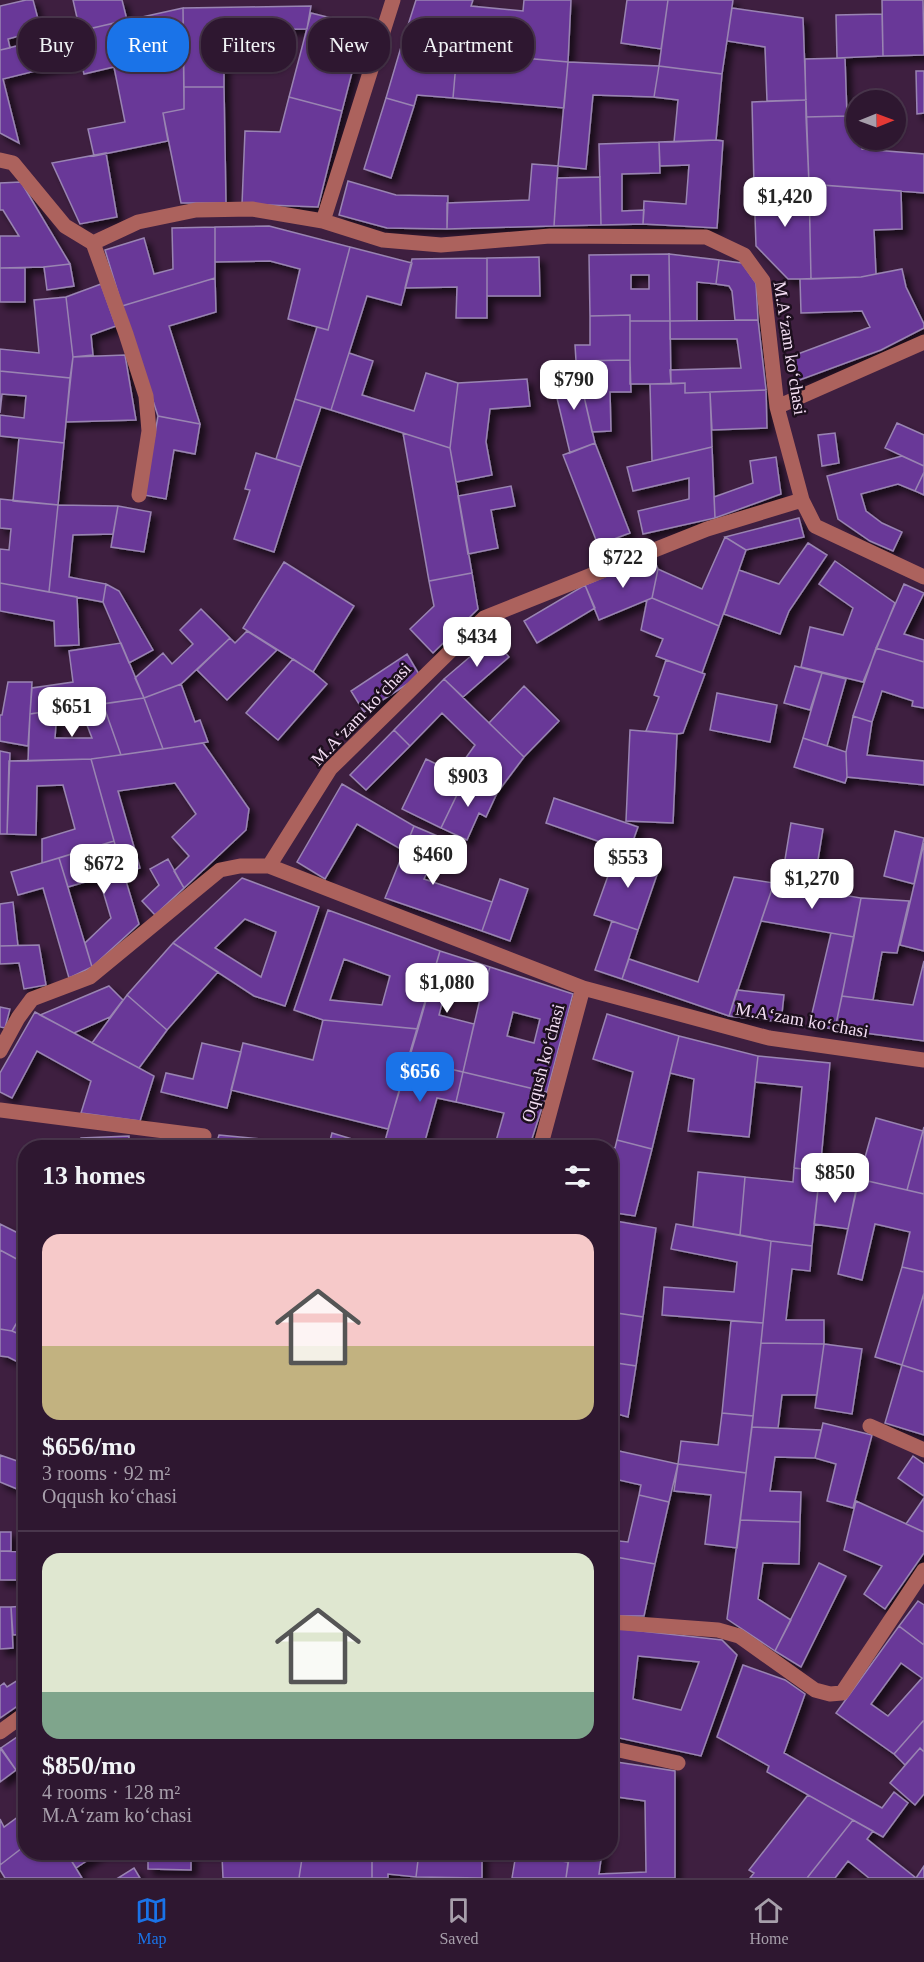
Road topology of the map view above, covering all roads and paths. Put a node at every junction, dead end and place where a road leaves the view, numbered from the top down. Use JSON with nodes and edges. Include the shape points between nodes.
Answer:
{"nodes":[{"id":1,"x":393,"y":0,"type":"edge"},
{"id":2,"x":0,"y":159,"type":"edge"},
{"id":3,"x":323,"y":221,"type":"junction"},
{"id":4,"x":93,"y":243,"type":"junction"},
{"id":5,"x":924,"y":342,"type":"edge"},
{"id":6,"x":777,"y":407,"type":"junction"},
{"id":7,"x":139,"y":495,"type":"dead end"},
{"id":8,"x":802,"y":500,"type":"junction"},
{"id":9,"x":924,"y":577,"type":"edge"},
{"id":10,"x":269,"y":866,"type":"junction"},
{"id":11,"x":583,"y":988,"type":"junction"},
{"id":12,"x":0,"y":1051,"type":"edge"},
{"id":13,"x":924,"y":1060,"type":"edge"},
{"id":14,"x":0,"y":1110,"type":"edge"},
{"id":15,"x":204,"y":1136,"type":"dead end"},
{"id":16,"x":542,"y":1140,"type":"edge"},
{"id":17,"x":870,"y":1426,"type":"dead end"},
{"id":18,"x":924,"y":1450,"type":"edge"},
{"id":19,"x":924,"y":1570,"type":"edge"},
{"id":20,"x":618,"y":1623,"type":"edge"},
{"id":21,"x":18,"y":1719,"type":"edge"},
{"id":22,"x":0,"y":1732,"type":"edge"},
{"id":23,"x":618,"y":1750,"type":"edge"},
{"id":24,"x":678,"y":1763,"type":"dead end"}],
"edges":[{"from":1,"to":3,"type":"street"},
{"from":2,"to":4,"type":"street","via":[[13,164],[65,226]]},
{"from":3,"to":4,"type":"street","name":"M.Aʻzam koʻchasi","via":[[252,209],[196,210],[138,222]]},
{"from":3,"to":6,"type":"street","name":"M.Aʻzam koʻchasi","via":[[383,240],[441,245],[550,236],[706,237],[744,255],[763,281]]},
{"from":4,"to":7,"type":"street","via":[[146,396],[149,431]]},
{"from":5,"to":6,"type":"street"},
{"from":6,"to":8,"type":"street","name":"M.Aʻzam koʻchasi"},
{"from":8,"to":9,"type":"street","via":[[814,526]]},
{"from":8,"to":10,"type":"street","name":"M.Aʻzam koʻchasi","via":[[707,529],[484,618],[330,769]]},
{"from":10,"to":11,"type":"street","name":"M.Aʻzam koʻchasi"},
{"from":10,"to":12,"type":"street","name":"M.Aʻzam koʻchasi","via":[[220,870],[90,977],[32,999]]},
{"from":11,"to":13,"type":"street","name":"M.Aʻzam koʻchasi","via":[[769,1038]]},
{"from":11,"to":16,"type":"street","name":"Oqqush koʻchasi"},
{"from":14,"to":15,"type":"street"},
{"from":17,"to":18,"type":"street"},
{"from":19,"to":20,"type":"street","via":[[842,1693],[815,1690],[739,1636],[718,1630]]},
{"from":21,"to":22,"type":"street"},
{"from":23,"to":24,"type":"street"}]}
